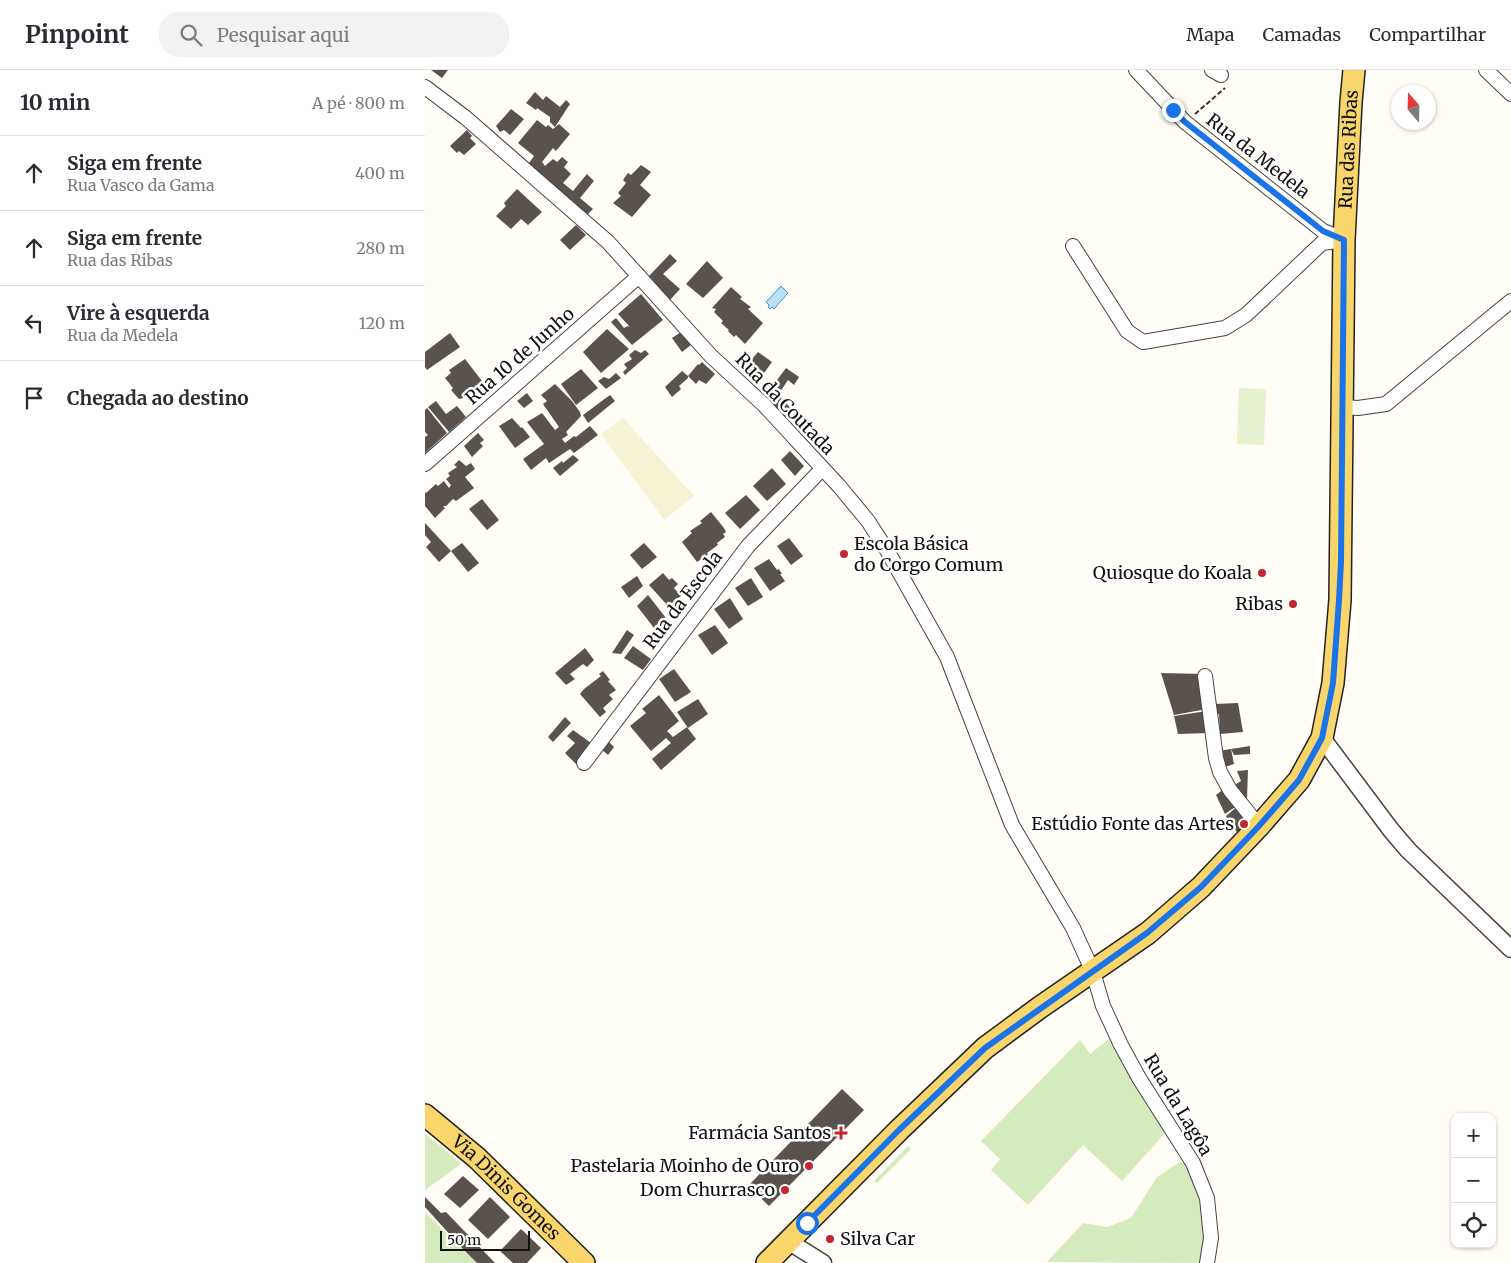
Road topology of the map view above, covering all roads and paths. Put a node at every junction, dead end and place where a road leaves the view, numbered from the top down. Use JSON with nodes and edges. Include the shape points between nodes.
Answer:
{"nodes":[{"id":1,"x":1136,"y":70,"type":"edge"},
{"id":2,"x":1355,"y":70,"type":"edge"},
{"id":3,"x":1486,"y":70,"type":"edge"},
{"id":4,"x":1217,"y":72,"type":"edge"},
{"id":5,"x":425,"y":87,"type":"edge"},
{"id":6,"x":1511,"y":94,"type":"edge"},
{"id":7,"x":1185,"y":122,"type":"junction"},
{"id":8,"x":1344,"y":240,"type":"junction"},
{"id":9,"x":1073,"y":246,"type":"dead end"},
{"id":10,"x":639,"y":276,"type":"junction"},
{"id":11,"x":1511,"y":301,"type":"edge"},
{"id":12,"x":1342,"y":406,"type":"junction"},
{"id":13,"x":425,"y":464,"type":"edge"},
{"id":14,"x":822,"y":469,"type":"junction"},
{"id":15,"x":1205,"y":676,"type":"dead end"},
{"id":16,"x":1322,"y":738,"type":"junction"},
{"id":17,"x":584,"y":763,"type":"dead end"},
{"id":18,"x":1259,"y":826,"type":"junction"},
{"id":19,"x":1511,"y":949,"type":"edge"},
{"id":20,"x":1093,"y":972,"type":"junction"},
{"id":21,"x":425,"y":1115,"type":"edge"},
{"id":22,"x":789,"y":1241,"type":"junction"},
{"id":23,"x":584,"y":1263,"type":"edge"},
{"id":24,"x":767,"y":1263,"type":"edge"},
{"id":25,"x":823,"y":1263,"type":"edge"},
{"id":26,"x":1207,"y":1263,"type":"edge"}],
"edges":[{"from":1,"to":7,"type":"street","name":"Rua da Medela"},
{"from":2,"to":8,"type":"main road","name":"Rua das Ribas"},
{"from":3,"to":6,"type":"street"},
{"from":4,"to":7,"type":"path","via":[[1225,88]]},
{"from":5,"to":10,"type":"street","name":"Rua da Coutada","via":[[466,118],[608,242]]},
{"from":7,"to":8,"type":"street","name":"Rua da Medela","via":[[1323,231]]},
{"from":8,"to":9,"type":"street","via":[[1322,243],[1246,315],[1225,328],[1143,342],[1127,331]]},
{"from":8,"to":12,"type":"main road","name":"Rua das Ribas"},
{"from":10,"to":13,"type":"street","name":"Rua 10 de Junho"},
{"from":10,"to":14,"type":"street","name":"Rua da Coutada","via":[[711,356],[764,405]]},
{"from":11,"to":12,"type":"street","via":[[1386,404],[1358,408]]},
{"from":12,"to":16,"type":"main road","name":"Rua das Ribas","via":[[1339,600],[1333,683]]},
{"from":14,"to":17,"type":"street","name":"Rua da Escola","via":[[748,546]]},
{"from":14,"to":20,"type":"street","name":"Rua da Coutada","via":[[868,521],[947,657],[1012,825],[1073,928]]},
{"from":15,"to":18,"type":"street","via":[[1220,772],[1229,790]]},
{"from":16,"to":18,"type":"main road","name":"Rua das Ribas","via":[[1299,780]]},
{"from":16,"to":19,"type":"street","via":[[1403,843]]},
{"from":18,"to":20,"type":"main road","name":"Rua das Ribas","via":[[1201,887],[1147,933]]},
{"from":20,"to":22,"type":"main road","name":"Rua das Ribas","via":[[985,1048]]},
{"from":20,"to":26,"type":"street","name":"Rua da Lagôa","via":[[1103,1006],[1121,1045],[1193,1163],[1207,1198],[1211,1238]]},
{"from":21,"to":23,"type":"main road","name":"Via Dinis Gomes","via":[[477,1158]]},
{"from":22,"to":24,"type":"main road","name":"Rua das Ribas"},
{"from":22,"to":25,"type":"street"}]}
